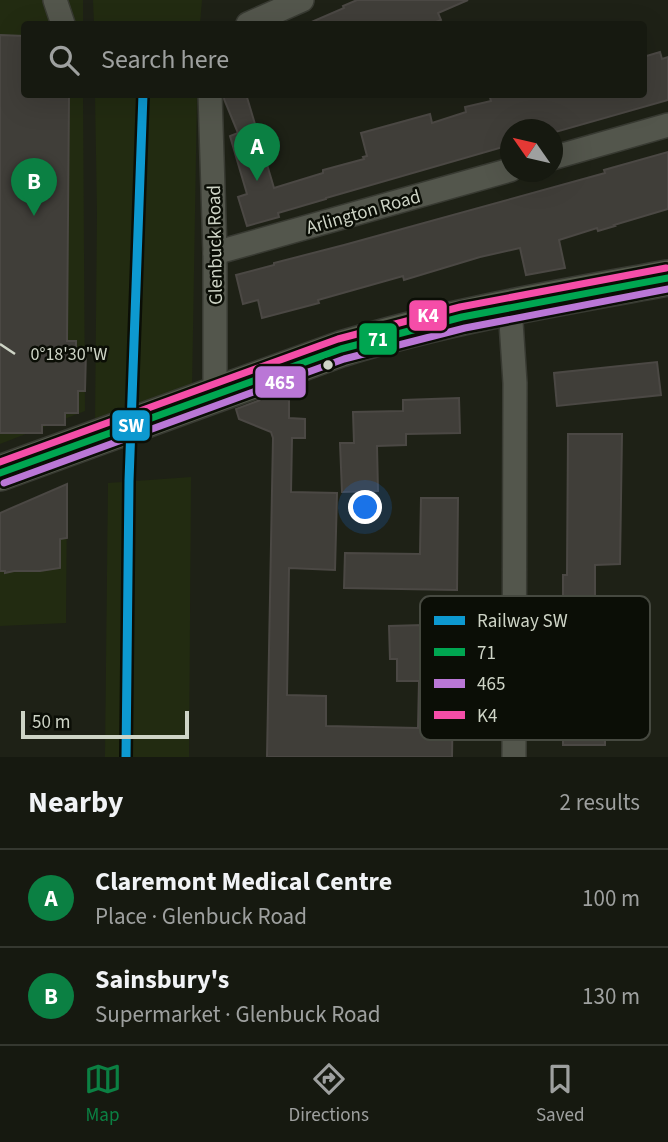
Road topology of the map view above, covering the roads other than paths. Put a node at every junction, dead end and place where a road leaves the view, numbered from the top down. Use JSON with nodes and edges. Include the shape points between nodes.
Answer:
{"nodes":[{"id":1,"x":55,"y":0,"type":"edge"},
{"id":2,"x":302,"y":0,"type":"edge"},
{"id":3,"x":62,"y":21,"type":"edge"},
{"id":4,"x":255,"y":21,"type":"edge"},
{"id":5,"x":210,"y":98,"type":"edge"},
{"id":6,"x":668,"y":125,"type":"edge"},
{"id":7,"x":563,"y":155,"type":"edge"},
{"id":8,"x":500,"y":173,"type":"edge"},
{"id":9,"x":215,"y":253,"type":"junction"},
{"id":10,"x":668,"y":278,"type":"edge"},
{"id":11,"x":510,"y":307,"type":"junction"},
{"id":12,"x":215,"y":395,"type":"junction"},
{"id":13,"x":0,"y":473,"type":"edge"},
{"id":14,"x":514,"y":596,"type":"edge"}],
"edges":[{"from":1,"to":3,"type":"street"},
{"from":2,"to":4,"type":"street"},
{"from":5,"to":9,"type":"street","name":"Glenbuck Road"},
{"from":6,"to":7,"type":"street"},
{"from":8,"to":9,"type":"street","name":"Arlington Road"},
{"from":9,"to":12,"type":"street","name":"Glenbuck Road"},
{"from":10,"to":11,"type":"main road"},
{"from":11,"to":12,"type":"main road","via":[[366,341]]},
{"from":11,"to":14,"type":"street","via":[[515,383]]},
{"from":12,"to":13,"type":"main road"}]}
